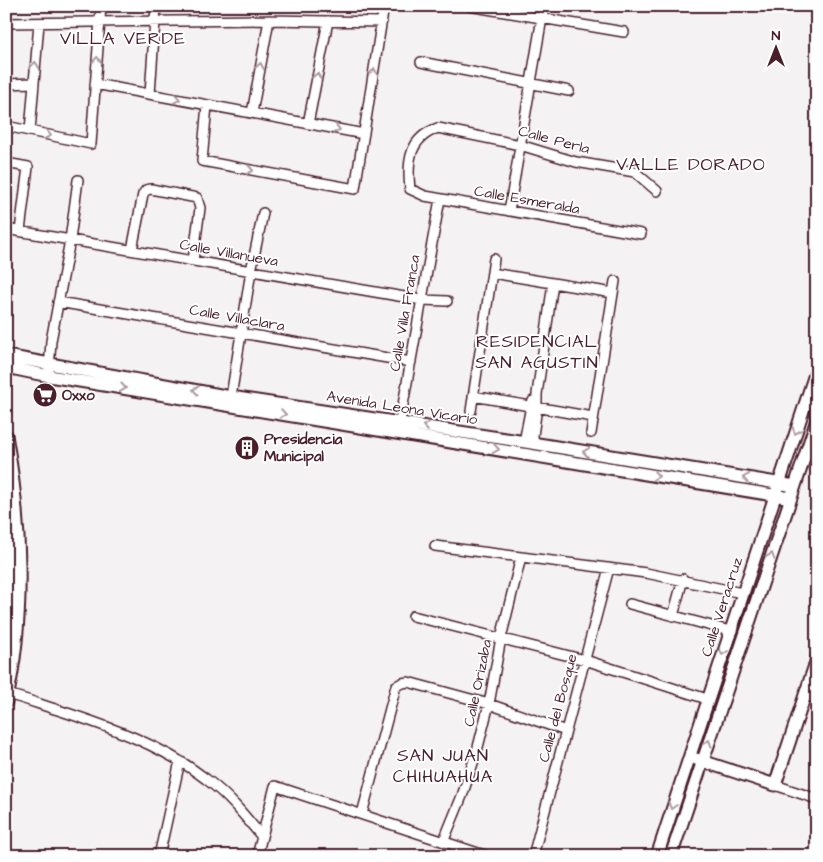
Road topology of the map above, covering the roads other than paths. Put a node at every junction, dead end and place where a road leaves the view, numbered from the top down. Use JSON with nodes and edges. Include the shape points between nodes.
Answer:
{"nodes":[{"id":1,"x":100,"y":6,"type":"edge"},
{"id":2,"x":156,"y":6,"type":"edge"},
{"id":3,"x":384,"y":6,"type":"edge"},
{"id":4,"x":469,"y":6,"type":"edge"},
{"id":5,"x":544,"y":6,"type":"edge"},
{"id":6,"x":542,"y":18,"type":"junction"},
{"id":7,"x":269,"y":20,"type":"junction"},
{"id":8,"x":328,"y":21,"type":"junction"},
{"id":9,"x":99,"y":22,"type":"junction"},
{"id":10,"x":154,"y":22,"type":"junction"},
{"id":11,"x":382,"y":22,"type":"junction"},
{"id":12,"x":38,"y":23,"type":"junction"},
{"id":13,"x":6,"y":24,"type":"edge"},
{"id":14,"x":624,"y":32,"type":"dead end"},
{"id":15,"x":421,"y":62,"type":"dead end"},
{"id":16,"x":34,"y":83,"type":"junction"},
{"id":17,"x":6,"y":84,"type":"edge"},
{"id":18,"x":95,"y":84,"type":"junction"},
{"id":19,"x":531,"y":84,"type":"junction"},
{"id":20,"x":568,"y":91,"type":"dead end"},
{"id":21,"x":150,"y":94,"type":"junction"},
{"id":22,"x":207,"y":105,"type":"junction"},
{"id":23,"x":252,"y":113,"type":"junction"},
{"id":24,"x":308,"y":124,"type":"junction"},
{"id":25,"x":6,"y":126,"type":"edge"},
{"id":26,"x":30,"y":131,"type":"junction"},
{"id":27,"x":364,"y":134,"type":"junction"},
{"id":28,"x":520,"y":145,"type":"junction"},
{"id":29,"x":6,"y":163,"type":"edge"},
{"id":30,"x":78,"y":180,"type":"dead end"},
{"id":31,"x":410,"y":189,"type":"joint"},
{"id":32,"x":657,"y":191,"type":"dead end"},
{"id":33,"x":440,"y":199,"type":"junction"},
{"id":34,"x":509,"y":211,"type":"junction"},
{"id":35,"x":263,"y":213,"type":"dead end"},
{"id":36,"x":6,"y":229,"type":"edge"},
{"id":37,"x":20,"y":231,"type":"junction"},
{"id":38,"x":641,"y":234,"type":"dead end"},
{"id":39,"x":70,"y":240,"type":"junction"},
{"id":40,"x":132,"y":250,"type":"junction"},
{"id":41,"x":494,"y":259,"type":"dead end"},
{"id":42,"x":192,"y":261,"type":"junction"},
{"id":43,"x":251,"y":271,"type":"junction"},
{"id":44,"x":492,"y":273,"type":"junction"},
{"id":45,"x":615,"y":281,"type":"dead end"},
{"id":46,"x":553,"y":283,"type":"junction"},
{"id":47,"x":613,"y":294,"type":"junction"},
{"id":48,"x":422,"y":300,"type":"junction"},
{"id":49,"x":447,"y":301,"type":"dead end"},
{"id":50,"x":58,"y":302,"type":"junction"},
{"id":51,"x":241,"y":333,"type":"junction"},
{"id":52,"x":6,"y":356,"type":"edge"},
{"id":53,"x":411,"y":362,"type":"junction"},
{"id":54,"x":50,"y":364,"type":"junction"},
{"id":55,"x":6,"y":367,"type":"edge"},
{"id":56,"x":817,"y":368,"type":"edge"},
{"id":57,"x":49,"y":376,"type":"junction"},
{"id":58,"x":473,"y":396,"type":"junction"},
{"id":59,"x":230,"y":401,"type":"junction"},
{"id":60,"x":534,"y":407,"type":"junction"},
{"id":61,"x":471,"y":412,"type":"dead end"},
{"id":62,"x":593,"y":417,"type":"junction"},
{"id":63,"x":817,"y":420,"type":"edge"},
{"id":64,"x":399,"y":427,"type":"junction"},
{"id":65,"x":591,"y":433,"type":"dead end"},
{"id":66,"x":6,"y":435,"type":"edge"},
{"id":67,"x":528,"y":442,"type":"junction"},
{"id":68,"x":778,"y":484,"type":"junction"},
{"id":69,"x":795,"y":486,"type":"junction"},
{"id":70,"x":774,"y":496,"type":"junction"},
{"id":71,"x":791,"y":498,"type":"junction"},
{"id":72,"x":9,"y":532,"type":"edge"},
{"id":73,"x":435,"y":546,"type":"dead end"},
{"id":74,"x":521,"y":557,"type":"junction"},
{"id":75,"x":609,"y":568,"type":"junction"},
{"id":76,"x":748,"y":575,"type":"junction"},
{"id":77,"x":683,"y":579,"type":"junction"},
{"id":78,"x":763,"y":579,"type":"junction"},
{"id":79,"x":742,"y":593,"type":"junction"},
{"id":80,"x":630,"y":604,"type":"dead end"},
{"id":81,"x":413,"y":616,"type":"dead end"},
{"id":82,"x":673,"y":616,"type":"junction"},
{"id":83,"x":730,"y":631,"type":"junction"},
{"id":84,"x":501,"y":638,"type":"junction"},
{"id":85,"x":6,"y":645,"type":"edge"},
{"id":86,"x":817,"y":659,"type":"edge"},
{"id":87,"x":585,"y":660,"type":"junction"},
{"id":88,"x":805,"y":695,"type":"junction"},
{"id":89,"x":7,"y":697,"type":"edge"},
{"id":90,"x":707,"y":699,"type":"junction"},
{"id":91,"x":817,"y":699,"type":"edge"},
{"id":92,"x":488,"y":704,"type":"junction"},
{"id":93,"x":566,"y":731,"type":"junction"},
{"id":94,"x":688,"y":757,"type":"junction"},
{"id":95,"x":180,"y":761,"type":"junction"},
{"id":96,"x":702,"y":761,"type":"junction"},
{"id":97,"x":775,"y":785,"type":"junction"},
{"id":98,"x":817,"y":799,"type":"edge"},
{"id":99,"x":362,"y":814,"type":"junction"},
{"id":100,"x":262,"y":837,"type":"junction"},
{"id":101,"x":444,"y":840,"type":"junction"},
{"id":102,"x":159,"y":856,"type":"edge"},
{"id":103,"x":257,"y":856,"type":"edge"},
{"id":104,"x":487,"y":856,"type":"edge"},
{"id":105,"x":533,"y":856,"type":"edge"},
{"id":106,"x":656,"y":856,"type":"edge"},
{"id":107,"x":671,"y":856,"type":"edge"}],
"edges":[{"from":1,"to":9,"type":"street"},
{"from":2,"to":10,"type":"street"},
{"from":3,"to":11,"type":"street"},
{"from":4,"to":6,"type":"street"},
{"from":5,"to":6,"type":"street"},
{"from":6,"to":14,"type":"street"},
{"from":6,"to":19,"type":"street"},
{"from":7,"to":8,"type":"street"},
{"from":7,"to":10,"type":"street"},
{"from":23,"to":7,"type":"street","one_way":true},
{"from":8,"to":11,"type":"street"},
{"from":24,"to":8,"type":"street","one_way":true},
{"from":9,"to":10,"type":"street"},
{"from":9,"to":12,"type":"street"},
{"from":18,"to":9,"type":"street","one_way":true},
{"from":10,"to":21,"type":"street"},
{"from":27,"to":11,"type":"street","one_way":true},
{"from":12,"to":13,"type":"street"},
{"from":16,"to":12,"type":"street","one_way":true},
{"from":15,"to":19,"type":"street"},
{"from":16,"to":17,"type":"street"},
{"from":16,"to":26,"type":"street"},
{"from":18,"to":21,"type":"street"},
{"from":26,"to":18,"type":"street","one_way":true,"via":[[91,144]]},
{"from":19,"to":20,"type":"street"},
{"from":19,"to":28,"type":"street"},
{"from":21,"to":22,"type":"street","one_way":true},
{"from":22,"to":23,"type":"street"},
{"from":22,"to":27,"type":"street","one_way":true,"via":[[202,161],[356,189]]},
{"from":23,"to":24,"type":"street"},
{"from":24,"to":27,"type":"street","one_way":true},
{"from":25,"to":26,"type":"street"},
{"from":28,"to":31,"type":"street","name":"Calle Perla","via":[[438,128],[420,138],[412,154],[408,171]]},
{"from":28,"to":32,"type":"street","name":"Calle Perla","via":[[576,162],[635,172]]},
{"from":28,"to":34,"type":"street"},
{"from":29,"to":37,"type":"street","via":[[28,167]]},
{"from":30,"to":39,"type":"street"},
{"from":31,"to":33,"type":"street","name":"Calle Esmeralda"},
{"from":33,"to":34,"type":"street","name":"Calle Esmeralda"},
{"from":33,"to":48,"type":"street","name":"Calle Villa Franca"},
{"from":34,"to":38,"type":"street","name":"Calle Esmeralda"},
{"from":35,"to":43,"type":"street"},
{"from":36,"to":37,"type":"street","name":"Calle Villanueva"},
{"from":37,"to":39,"type":"street","name":"Calle Villanueva"},
{"from":39,"to":40,"type":"street","name":"Calle Villanueva"},
{"from":39,"to":50,"type":"street"},
{"from":40,"to":42,"type":"street","name":"Calle Villanueva"},
{"from":40,"to":42,"type":"street","via":[[143,194],[151,189],[197,198],[200,208]]},
{"from":41,"to":44,"type":"street"},
{"from":42,"to":43,"type":"street","name":"Calle Villanueva"},
{"from":43,"to":48,"type":"street","name":"Calle Villanueva"},
{"from":43,"to":51,"type":"street"},
{"from":44,"to":46,"type":"street"},
{"from":44,"to":58,"type":"street"},
{"from":45,"to":47,"type":"street"},
{"from":46,"to":47,"type":"street"},
{"from":46,"to":60,"type":"street"},
{"from":47,"to":62,"type":"street"},
{"from":48,"to":49,"type":"street","name":"Calle Villanueva"},
{"from":48,"to":53,"type":"street","name":"Calle Villa Franca"},
{"from":50,"to":51,"type":"street","name":"Calle Villaclara"},
{"from":50,"to":54,"type":"street"},
{"from":51,"to":53,"type":"street","name":"Calle Villaclara"},
{"from":51,"to":59,"type":"street"},
{"from":52,"to":54,"type":"street","name":"Avenida Leona Vicario"},
{"from":53,"to":64,"type":"street","name":"Calle Villa Franca"},
{"from":54,"to":57,"type":"street"},
{"from":59,"to":54,"type":"street","name":"Avenida Leona Vicario","one_way":true},
{"from":55,"to":57,"type":"street","name":"Avenida Leona Vicario"},
{"from":56,"to":68,"type":"street","name":"Calle Veracruz","one_way":true},
{"from":57,"to":59,"type":"street","name":"Avenida Leona Vicario","one_way":true},
{"from":58,"to":60,"type":"street"},
{"from":58,"to":61,"type":"street"},
{"from":59,"to":64,"type":"street","name":"Avenida Leona Vicario"},
{"from":60,"to":62,"type":"street"},
{"from":60,"to":67,"type":"street"},
{"from":62,"to":65,"type":"street"},
{"from":63,"to":69,"type":"street","name":"Calle Veracruz"},
{"from":67,"to":64,"type":"street","name":"Avenida Leona Vicario","one_way":true},
{"from":64,"to":70,"type":"street","name":"Avenida Leona Vicario","one_way":true},
{"from":66,"to":72,"type":"street","via":[[12,470]]},
{"from":68,"to":67,"type":"street","name":"Avenida Leona Vicario","one_way":true},
{"from":68,"to":69,"type":"street","name":"Avenida Leona Vicario"},
{"from":68,"to":70,"type":"street","name":"Calle Veracruz"},
{"from":69,"to":71,"type":"street","name":"Calle Veracruz"},
{"from":70,"to":71,"type":"street","name":"Avenida Leona Vicario"},
{"from":70,"to":76,"type":"street","name":"Calle Veracruz"},
{"from":78,"to":71,"type":"street","name":"Calle Veracruz","one_way":true},
{"from":72,"to":85,"type":"street"},
{"from":72,"to":89,"type":"street","via":[[19,600]]},
{"from":73,"to":74,"type":"street"},
{"from":74,"to":75,"type":"street"},
{"from":74,"to":84,"type":"street","name":"Calle Orizaba"},
{"from":75,"to":77,"type":"street"},
{"from":75,"to":87,"type":"street","name":"Calle del Bosque"},
{"from":76,"to":78,"type":"street"},
{"from":76,"to":79,"type":"street","name":"Calle Veracruz"},
{"from":77,"to":79,"type":"street"},
{"from":77,"to":82,"type":"street"},
{"from":96,"to":78,"type":"street","name":"Calle Veracruz","one_way":true},
{"from":79,"to":83,"type":"street","name":"Calle Veracruz"},
{"from":80,"to":82,"type":"street"},
{"from":81,"to":84,"type":"street"},
{"from":82,"to":83,"type":"street"},
{"from":83,"to":90,"type":"street","name":"Calle Veracruz","one_way":true},
{"from":84,"to":87,"type":"street"},
{"from":84,"to":92,"type":"street","name":"Calle Orizaba"},
{"from":86,"to":88,"type":"street"},
{"from":87,"to":90,"type":"street"},
{"from":87,"to":93,"type":"street","name":"Calle del Bosque"},
{"from":88,"to":91,"type":"street"},
{"from":88,"to":97,"type":"street"},
{"from":89,"to":95,"type":"street","via":[[74,715],[140,739]]},
{"from":90,"to":94,"type":"street","name":"Calle Veracruz"},
{"from":92,"to":93,"type":"street"},
{"from":92,"to":99,"type":"street","via":[[408,682],[396,686]]},
{"from":92,"to":101,"type":"street","name":"Calle Orizaba","via":[[477,751]]},
{"from":93,"to":105,"type":"street","name":"Calle del Bosque"},
{"from":94,"to":96,"type":"street"},
{"from":94,"to":106,"type":"street","name":"Calle Veracruz","one_way":true},
{"from":95,"to":100,"type":"street","via":[[237,806]]},
{"from":95,"to":102,"type":"street"},
{"from":96,"to":97,"type":"street"},
{"from":96,"to":107,"type":"street","name":"Calle Veracruz"},
{"from":97,"to":98,"type":"street"},
{"from":99,"to":100,"type":"street","via":[[275,786]]},
{"from":99,"to":101,"type":"street"},
{"from":100,"to":103,"type":"street"},
{"from":101,"to":104,"type":"street"}]}
